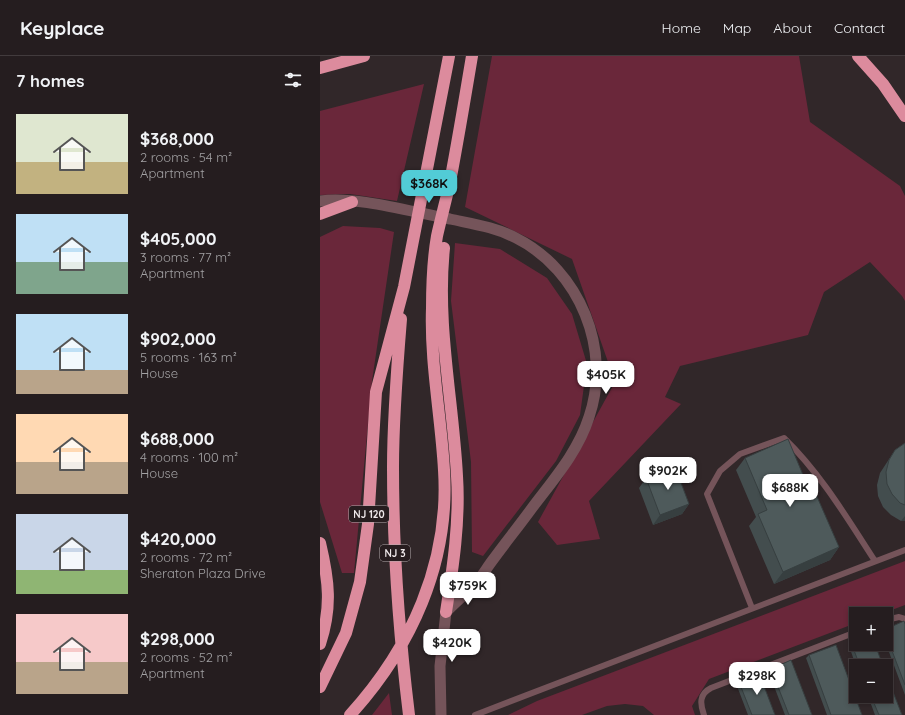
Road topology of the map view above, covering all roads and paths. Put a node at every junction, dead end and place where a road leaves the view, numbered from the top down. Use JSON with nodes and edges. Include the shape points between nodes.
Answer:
{"nodes":[{"id":1,"x":364,"y":56,"type":"edge"},
{"id":2,"x":448,"y":56,"type":"edge"},
{"id":3,"x":472,"y":56,"type":"edge"},
{"id":4,"x":858,"y":56,"type":"edge"},
{"id":5,"x":320,"y":68,"type":"edge"},
{"id":6,"x":905,"y":116,"type":"edge"},
{"id":7,"x":450,"y":183,"type":"junction"},
{"id":8,"x":320,"y":202,"type":"edge"},
{"id":9,"x":352,"y":202,"type":"junction"},
{"id":10,"x":320,"y":214,"type":"edge"},
{"id":11,"x":404,"y":287,"type":"junction"},
{"id":12,"x":320,"y":543,"type":"edge"},
{"id":13,"x":905,"y":550,"type":"edge"},
{"id":14,"x":875,"y":561,"type":"junction"},
{"id":15,"x":752,"y":608,"type":"junction"},
{"id":16,"x":446,"y":612,"type":"junction"},
{"id":17,"x":893,"y":618,"type":"edge"},
{"id":18,"x":905,"y":619,"type":"edge"},
{"id":19,"x":849,"y":635,"type":"edge"},
{"id":20,"x":320,"y":644,"type":"edge"},
{"id":21,"x":321,"y":686,"type":"edge"},
{"id":22,"x":350,"y":715,"type":"edge"},
{"id":23,"x":408,"y":715,"type":"edge"},
{"id":24,"x":441,"y":715,"type":"edge"},
{"id":25,"x":475,"y":715,"type":"edge"},
{"id":26,"x":704,"y":715,"type":"edge"}],
"edges":[{"from":1,"to":5,"type":"highway"},
{"from":2,"to":11,"type":"highway","number":"NJ 3"},
{"from":3,"to":7,"type":"highway"},
{"from":4,"to":6,"type":"highway","via":[[884,84]]},
{"from":7,"to":16,"type":"highway","via":[[442,293],[458,494],[455,548]]},
{"from":7,"to":22,"type":"highway","via":[[437,237],[432,309],[433,356],[444,473],[442,520],[434,568],[420,609],[407,636],[393,660]]},
{"from":8,"to":9,"type":"street"},
{"from":9,"to":10,"type":"highway"},
{"from":9,"to":16,"type":"street","via":[[487,226],[508,233],[530,245],[552,263],[571,286],[593,334],[597,360],[595,388],[590,415],[573,452],[475,584]]},
{"from":11,"to":21,"type":"highway","number":"NJ 120","via":[[376,392],[368,524],[360,582],[346,633]]},
{"from":11,"to":23,"type":"highway","number":"NJ 3","via":[[396,391],[393,482],[395,568]]},
{"from":12,"to":20,"type":"highway","via":[[327,572],[329,599]]},
{"from":13,"to":14,"type":"lane"},
{"from":14,"to":15,"type":"lane"},
{"from":14,"to":15,"type":"lane","via":[[823,482],[784,438],[740,454],[720,472],[707,494]]},
{"from":15,"to":25,"type":"lane"},
{"from":16,"to":24,"type":"street","via":[[440,666]]},
{"from":17,"to":18,"type":"lane"},
{"from":19,"to":26,"type":"lane","via":[[711,688],[701,698]]}]}
